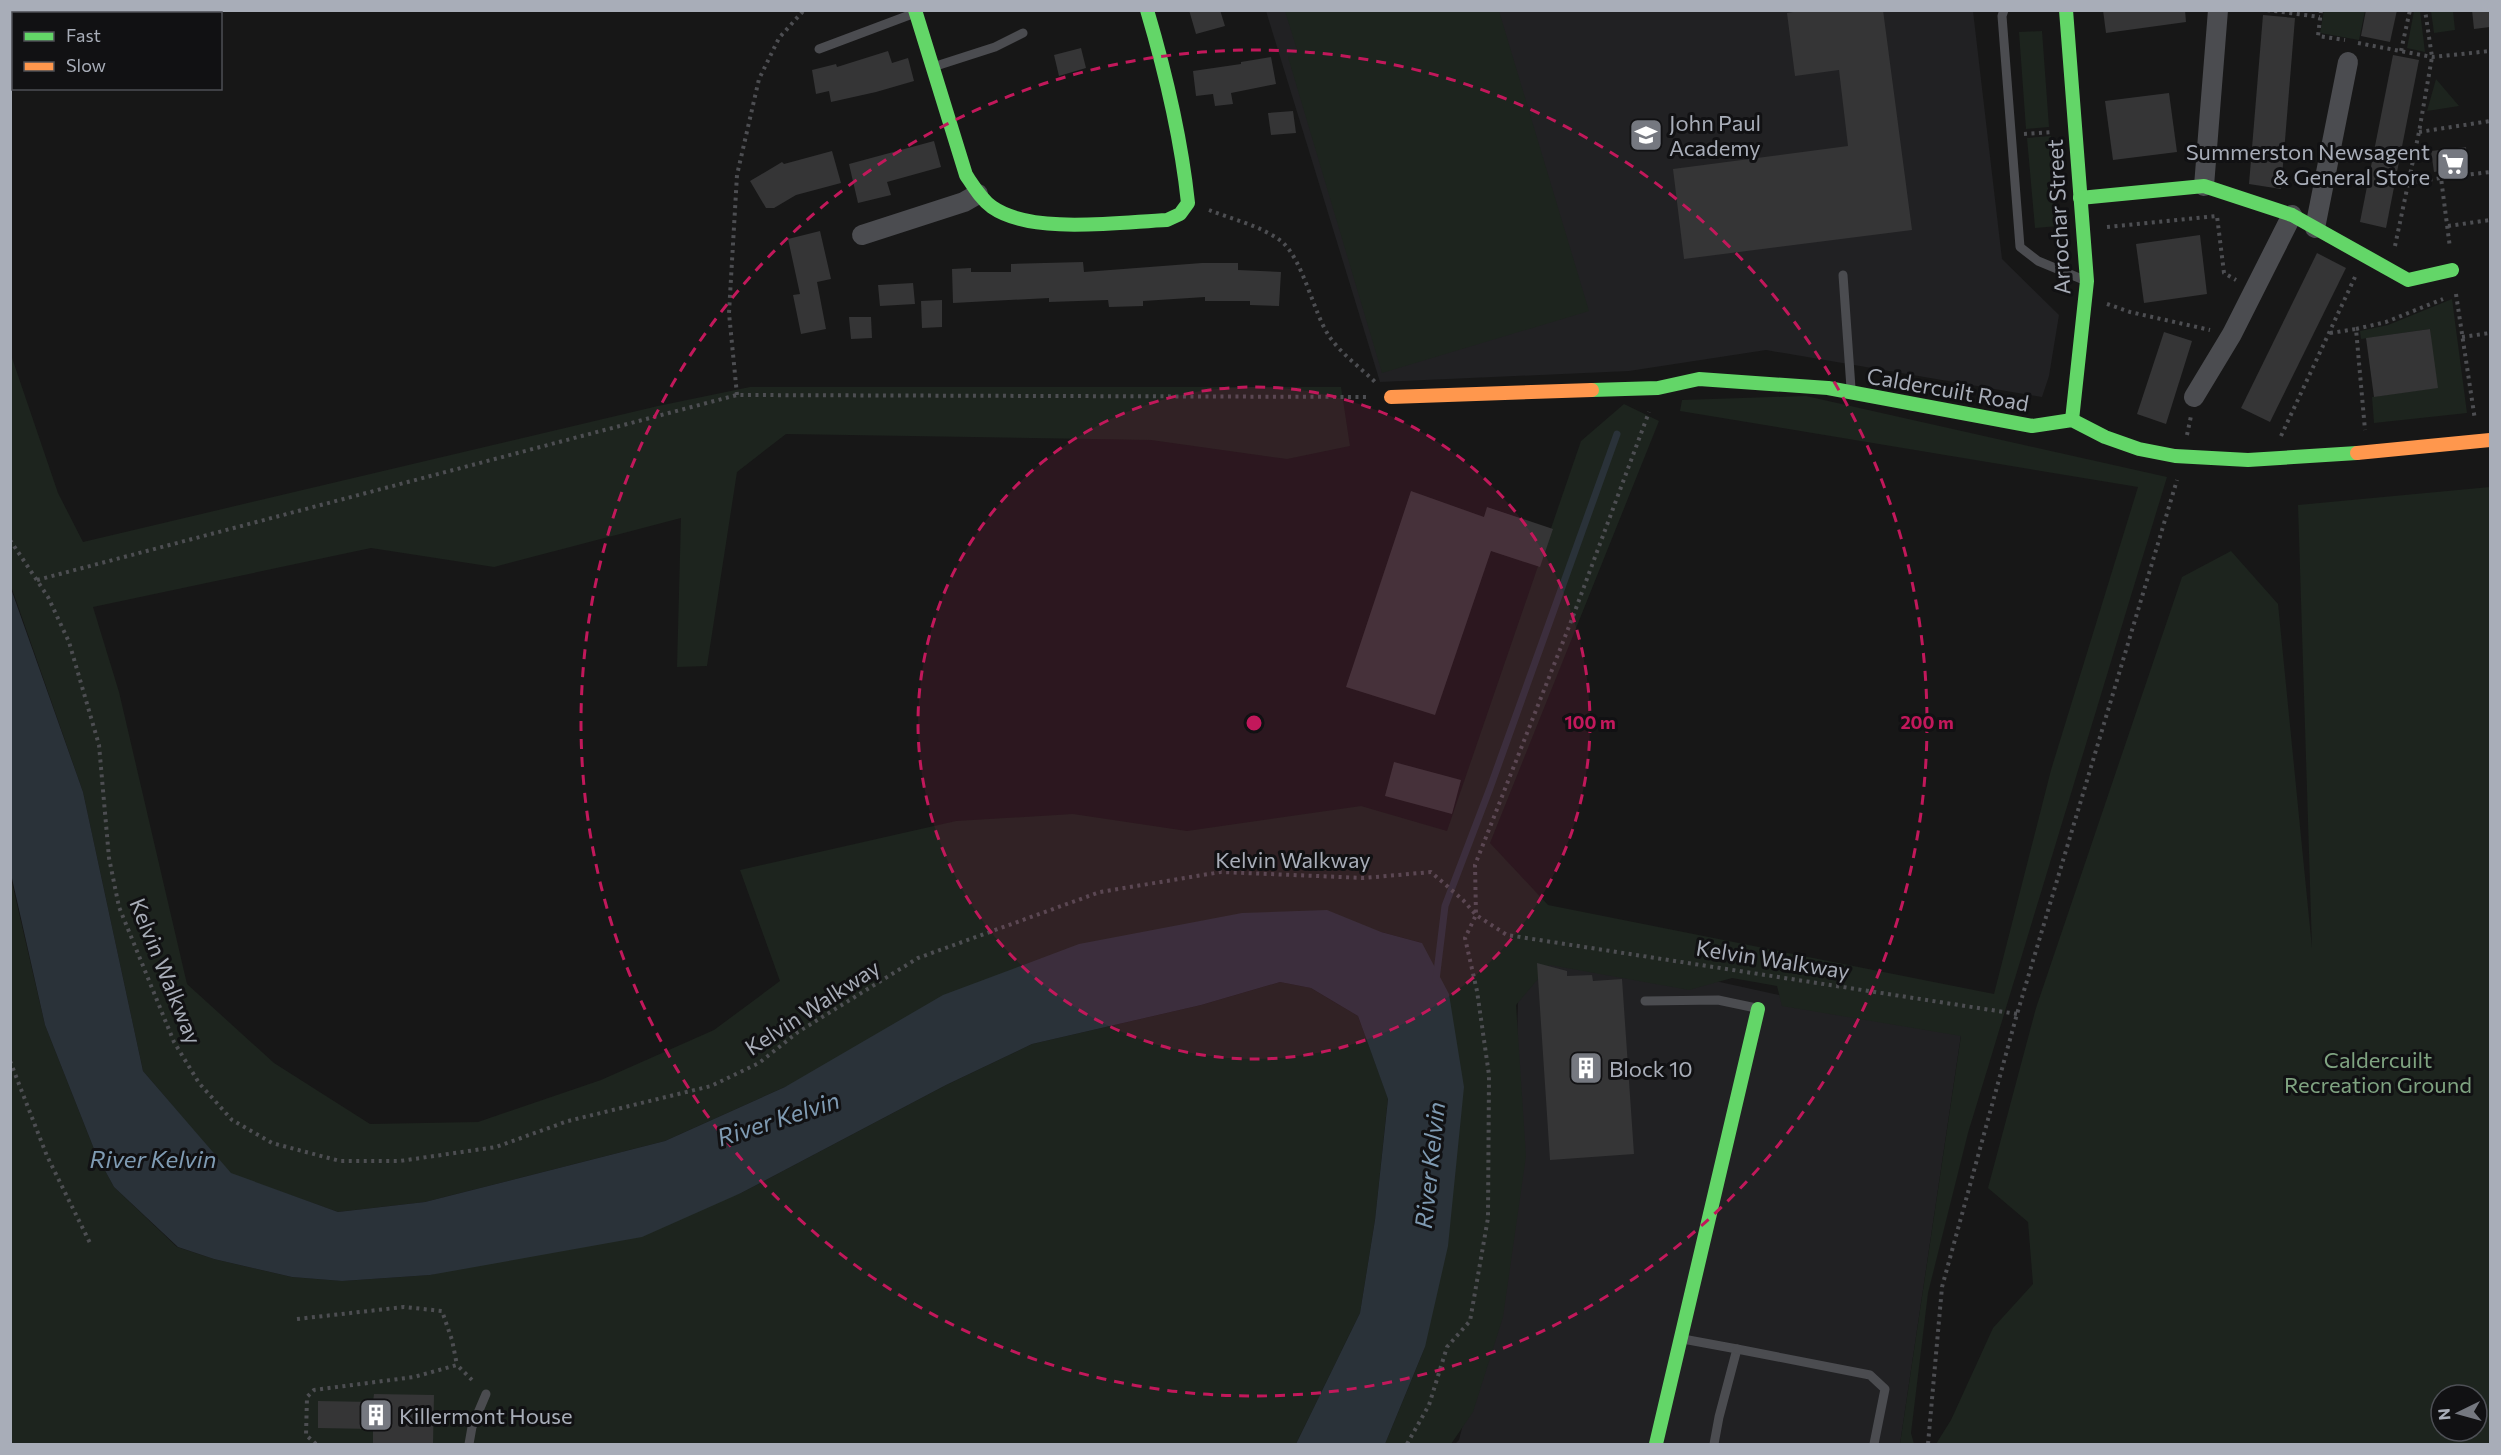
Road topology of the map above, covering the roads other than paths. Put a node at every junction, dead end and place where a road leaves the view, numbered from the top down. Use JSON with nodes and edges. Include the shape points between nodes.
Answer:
{"nodes":[{"id":1,"x":1147,"y":10,"type":"edge"},
{"id":2,"x":2004,"y":10,"type":"edge"},
{"id":3,"x":2066,"y":10,"type":"edge"},
{"id":4,"x":2218,"y":10,"type":"edge"},
{"id":5,"x":915,"y":11,"type":"edge"},
{"id":6,"x":1023,"y":33,"type":"dead end"},
{"id":7,"x":819,"y":49,"type":"dead end"},
{"id":8,"x":2348,"y":62,"type":"dead end"},
{"id":9,"x":933,"y":67,"type":"junction"},
{"id":10,"x":2204,"y":186,"type":"junction"},
{"id":11,"x":978,"y":194,"type":"junction"},
{"id":12,"x":2080,"y":198,"type":"junction"},
{"id":13,"x":2292,"y":215,"type":"junction"},
{"id":14,"x":2315,"y":228,"type":"junction"},
{"id":15,"x":862,"y":235,"type":"dead end"},
{"id":16,"x":2452,"y":270,"type":"dead end"},
{"id":17,"x":1843,"y":275,"type":"dead end"},
{"id":18,"x":2087,"y":280,"type":"junction"},
{"id":19,"x":1851,"y":394,"type":"junction"},
{"id":20,"x":1391,"y":397,"type":"road end"},
{"id":21,"x":2194,"y":397,"type":"road end"},
{"id":22,"x":2072,"y":420,"type":"junction"},
{"id":23,"x":2490,"y":440,"type":"edge"},
{"id":24,"x":1645,"y":1001,"type":"dead end"},
{"id":25,"x":1758,"y":1009,"type":"joint"},
{"id":26,"x":1681,"y":1338,"type":"junction"},
{"id":27,"x":1737,"y":1349,"type":"junction"},
{"id":28,"x":486,"y":1394,"type":"road end"},
{"id":29,"x":469,"y":1444,"type":"edge"},
{"id":30,"x":1656,"y":1444,"type":"edge"},
{"id":31,"x":1714,"y":1444,"type":"edge"},
{"id":32,"x":1874,"y":1444,"type":"edge"}],
"edges":[{"from":1,"to":11,"type":"street","via":[[1186,170],[1188,203],[1180,214],[1167,220],[1032,223],[1010,217]]},
{"from":2,"to":18,"type":"lane","via":[[2020,247],[2038,261]]},
{"from":3,"to":12,"type":"street","name":"Arrochar Street"},
{"from":4,"to":10,"type":"street"},
{"from":5,"to":7,"type":"lane"},
{"from":5,"to":9,"type":"street"},
{"from":6,"to":9,"type":"lane"},
{"from":8,"to":14,"type":"street"},
{"from":9,"to":11,"type":"street","via":[[966,175]]},
{"from":10,"to":12,"type":"street"},
{"from":10,"to":13,"type":"street"},
{"from":11,"to":15,"type":"street"},
{"from":12,"to":18,"type":"street","name":"Arrochar Street"},
{"from":13,"to":14,"type":"street"},
{"from":13,"to":21,"type":"street","via":[[2232,334]]},
{"from":14,"to":16,"type":"street","via":[[2408,280]]},
{"from":17,"to":19,"type":"lane"},
{"from":18,"to":22,"type":"street","name":"Arrochar Street"},
{"from":19,"to":20,"type":"street","name":"Caldercuilt Road","via":[[1828,388],[1699,379],[1658,388]]},
{"from":19,"to":22,"type":"street","name":"Caldercuilt Road","via":[[2032,426]]},
{"from":22,"to":23,"type":"street","via":[[2097,436],[2144,452],[2183,458],[2269,461]]},
{"from":24,"to":25,"type":"lane","via":[[1718,1000]]},
{"from":25,"to":26,"type":"street"},
{"from":26,"to":27,"type":"lane"},
{"from":26,"to":30,"type":"street"},
{"from":27,"to":31,"type":"lane"},
{"from":27,"to":32,"type":"lane","via":[[1870,1375],[1885,1389]]},
{"from":28,"to":29,"type":"lane"}]}
